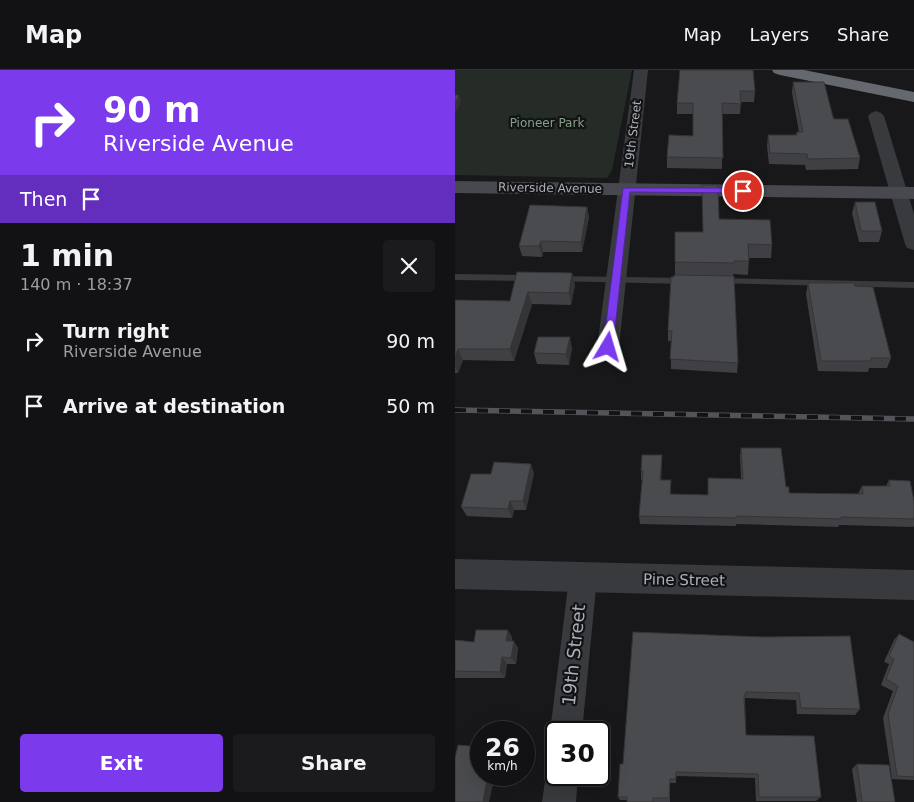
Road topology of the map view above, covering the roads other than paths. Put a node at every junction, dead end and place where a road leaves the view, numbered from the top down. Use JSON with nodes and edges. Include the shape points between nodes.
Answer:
{"nodes":[{"id":1,"x":641,"y":70,"type":"edge"},
{"id":2,"x":780,"y":70,"type":"edge"},
{"id":3,"x":816,"y":70,"type":"edge"},
{"id":4,"x":914,"y":88,"type":"edge"},
{"id":5,"x":914,"y":98,"type":"edge"},
{"id":6,"x":876,"y":116,"type":"dead end"},
{"id":7,"x":455,"y":187,"type":"edge"},
{"id":8,"x":626,"y":190,"type":"junction"},
{"id":9,"x":907,"y":193,"type":"edge"},
{"id":10,"x":914,"y":244,"type":"edge"},
{"id":11,"x":455,"y":277,"type":"edge"},
{"id":12,"x":616,"y":280,"type":"junction"},
{"id":13,"x":914,"y":285,"type":"edge"},
{"id":14,"x":608,"y":347,"type":"dead end"},
{"id":15,"x":455,"y":574,"type":"edge"},
{"id":16,"x":583,"y":578,"type":"junction"},
{"id":17,"x":914,"y":585,"type":"edge"},
{"id":18,"x":567,"y":721,"type":"edge"},
{"id":19,"x":561,"y":786,"type":"edge"},
{"id":20,"x":559,"y":802,"type":"edge"}],
"edges":[{"from":1,"to":8,"type":"street","name":"19th Street"},
{"from":2,"to":5,"type":"highway"},
{"from":3,"to":4,"type":"highway"},
{"from":6,"to":9,"type":"street"},
{"from":7,"to":8,"type":"main road","name":"Riverside Avenue"},
{"from":8,"to":9,"type":"main road","name":"Riverside Avenue"},
{"from":8,"to":12,"type":"street","name":"19th Street"},
{"from":9,"to":10,"type":"street"},
{"from":11,"to":12,"type":"lane"},
{"from":12,"to":13,"type":"lane"},
{"from":12,"to":14,"type":"street","name":"19th Street"},
{"from":15,"to":16,"type":"street","name":"Pine Street"},
{"from":16,"to":17,"type":"street","name":"Pine Street"},
{"from":16,"to":18,"type":"street","name":"19th Street"},
{"from":19,"to":20,"type":"street"}]}
